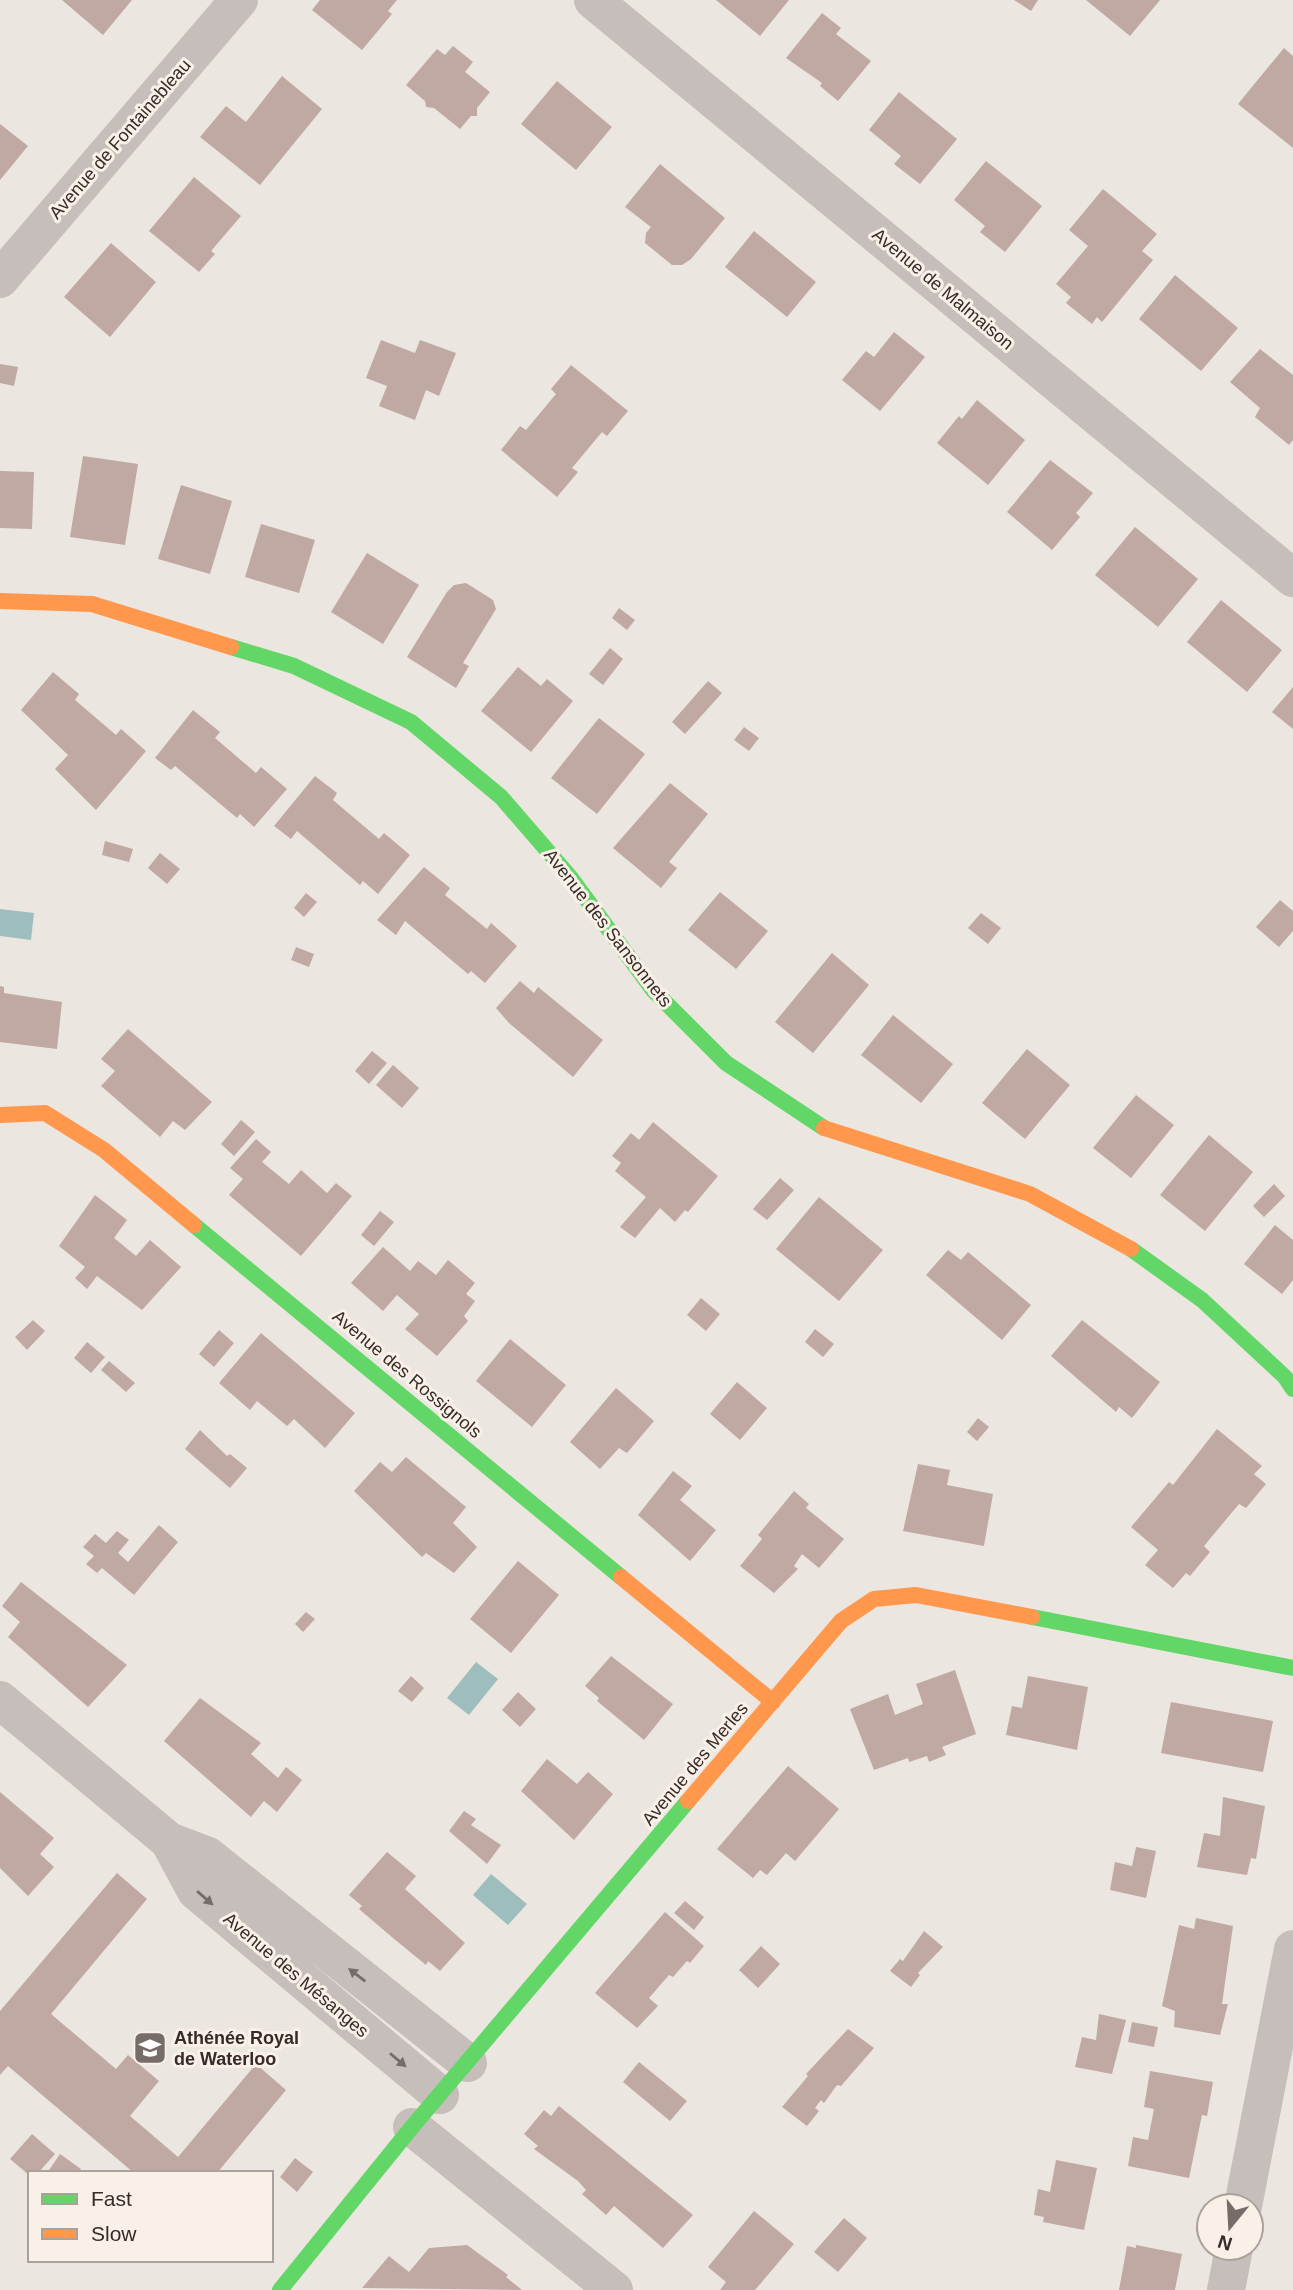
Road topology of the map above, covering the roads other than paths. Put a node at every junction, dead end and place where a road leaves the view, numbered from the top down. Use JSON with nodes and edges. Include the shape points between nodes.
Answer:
{"nodes":[{"id":1,"x":239,"y":0,"type":"edge"},
{"id":2,"x":593,"y":0,"type":"edge"},
{"id":3,"x":0,"y":279,"type":"edge"},
{"id":4,"x":1293,"y":578,"type":"edge"},
{"id":5,"x":0,"y":601,"type":"edge"},
{"id":6,"x":0,"y":1115,"type":"edge"},
{"id":7,"x":1293,"y":1390,"type":"edge"},
{"id":8,"x":1293,"y":1668,"type":"edge"},
{"id":9,"x":0,"y":1700,"type":"edge"},
{"id":10,"x":774,"y":1702,"type":"junction"},
{"id":11,"x":169,"y":1841,"type":"junction"},
{"id":12,"x":1293,"y":1949,"type":"edge"},
{"id":13,"x":468,"y":2063,"type":"junction"},
{"id":14,"x":440,"y":2095,"type":"junction"},
{"id":15,"x":412,"y":2127,"type":"junction"},
{"id":16,"x":1245,"y":2192,"type":"edge"},
{"id":17,"x":1231,"y":2262,"type":"edge"},
{"id":18,"x":280,"y":2290,"type":"edge"},
{"id":19,"x":614,"y":2290,"type":"edge"},
{"id":20,"x":1226,"y":2290,"type":"edge"}],
"edges":[{"from":1,"to":3,"type":"street","name":"Avenue de Fontainebleau"},
{"from":2,"to":4,"type":"street","name":"Avenue de Malmaison"},
{"from":5,"to":7,"type":"street","name":"Avenue des Sansonnets","via":[[92,604],[294,666],[411,722],[501,797],[571,878],[653,990],[726,1063],[816,1125],[1030,1194],[1122,1242],[1202,1300],[1285,1377]]},
{"from":6,"to":10,"type":"street","name":"Avenue des Rossignols","via":[[45,1113],[104,1150]]},
{"from":8,"to":10,"type":"street","name":"Avenue des Merles","via":[[916,1595],[874,1599],[841,1622]]},
{"from":9,"to":11,"type":"street","name":"Avenue des Mésanges"},
{"from":10,"to":13,"type":"street","name":"Avenue des Merles"},
{"from":13,"to":11,"type":"street","name":"Avenue des Mésanges","one_way":true,"via":[[208,1856]]},
{"from":11,"to":14,"type":"street","name":"Avenue des Mésanges","one_way":true,"via":[[196,1891]]},
{"from":12,"to":16,"type":"street"},
{"from":13,"to":14,"type":"street","name":"Avenue des Merles"},
{"from":14,"to":15,"type":"street","name":"Avenue des Merles"},
{"from":15,"to":18,"type":"street","name":"Avenue des Merles"},
{"from":15,"to":19,"type":"street"},
{"from":17,"to":20,"type":"street"}]}
